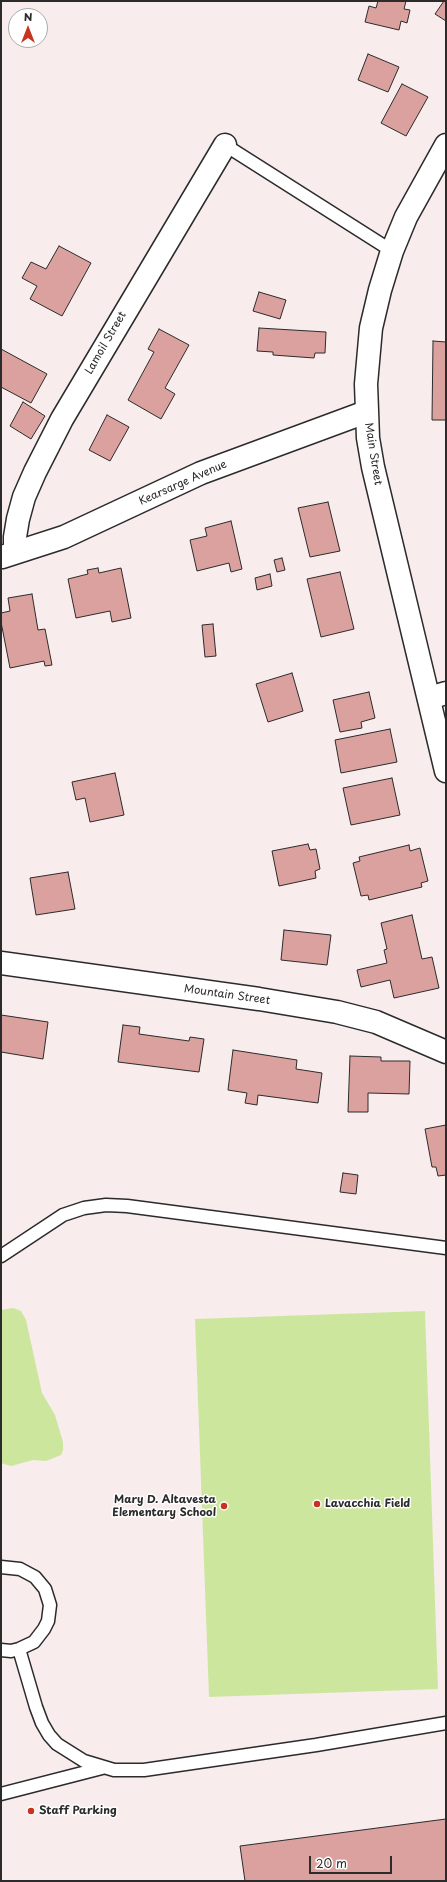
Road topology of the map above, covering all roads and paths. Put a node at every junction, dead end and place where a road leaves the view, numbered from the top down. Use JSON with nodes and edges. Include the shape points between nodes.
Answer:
{"nodes":[{"id":1,"x":225,"y":145,"type":"joint"},
{"id":2,"x":446,"y":145,"type":"edge"},
{"id":3,"x":392,"y":251,"type":"junction"},
{"id":4,"x":366,"y":412,"type":"junction"},
{"id":5,"x":8,"y":555,"type":"edge"},
{"id":6,"x":437,"y":696,"type":"edge"},
{"id":7,"x":446,"y":771,"type":"edge"},
{"id":8,"x":1,"y":964,"type":"edge"},
{"id":9,"x":446,"y":1052,"type":"edge"},
{"id":10,"x":446,"y":1248,"type":"edge"},
{"id":11,"x":1,"y":1256,"type":"edge"},
{"id":12,"x":1,"y":1567,"type":"edge"},
{"id":13,"x":19,"y":1649,"type":"junction"},
{"id":14,"x":1,"y":1650,"type":"edge"},
{"id":15,"x":446,"y":1724,"type":"edge"},
{"id":16,"x":104,"y":1768,"type":"junction"},
{"id":17,"x":1,"y":1794,"type":"edge"}],
"edges":[{"from":1,"to":3,"type":"lane"},
{"from":1,"to":5,"type":"street","name":"Lamoil Street","via":[[62,418],[24,497]]},
{"from":2,"to":3,"type":"street","name":"Main Street","via":[[406,217]]},
{"from":3,"to":4,"type":"street","name":"Main Street","via":[[371,328],[366,369]]},
{"from":4,"to":5,"type":"street","name":"Kearsarge Avenue","via":[[201,473],[64,537]]},
{"from":4,"to":6,"type":"street","name":"Main Street","via":[[373,467]]},
{"from":6,"to":7,"type":"street","name":"Main Street"},
{"from":8,"to":9,"type":"street","name":"Mountain Street","via":[[337,1012],[376,1022]]},
{"from":10,"to":11,"type":"lane","via":[[106,1205],[84,1208],[64,1215]]},
{"from":12,"to":13,"type":"lane","via":[[12,1567],[28,1572],[40,1582],[48,1597],[49,1614],[44,1629],[34,1642]]},
{"from":13,"to":14,"type":"lane"},
{"from":13,"to":16,"type":"lane","via":[[36,1707],[49,1735],[75,1756]]},
{"from":15,"to":16,"type":"lane","via":[[144,1770]]},
{"from":16,"to":17,"type":"lane"}]}
